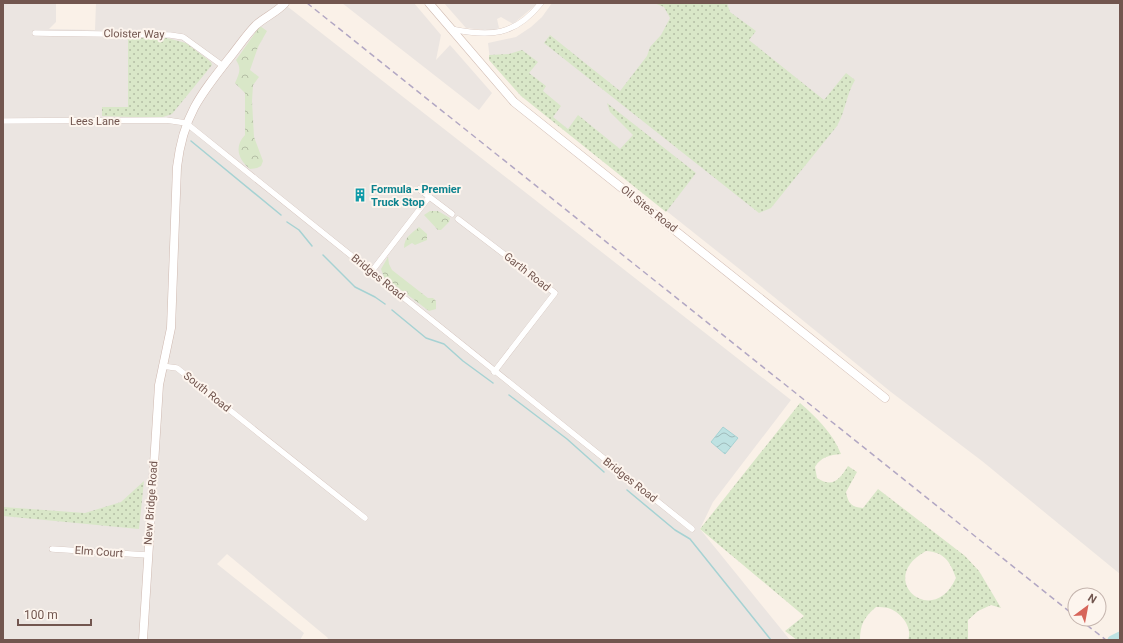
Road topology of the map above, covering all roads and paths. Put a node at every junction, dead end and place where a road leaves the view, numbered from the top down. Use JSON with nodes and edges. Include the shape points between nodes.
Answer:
{"nodes":[{"id":1,"x":285,"y":3,"type":"edge"},
{"id":2,"x":429,"y":3,"type":"edge"},
{"id":3,"x":541,"y":3,"type":"edge"},
{"id":4,"x":451,"y":29,"type":"junction"},
{"id":5,"x":35,"y":33,"type":"dead end"},
{"id":6,"x":223,"y":66,"type":"junction"},
{"id":7,"x":3,"y":121,"type":"edge"},
{"id":8,"x":186,"y":123,"type":"junction"},
{"id":9,"x":419,"y":189,"type":"dead end"},
{"id":10,"x":429,"y":197,"type":"junction"},
{"id":11,"x":452,"y":214,"type":"dead end"},
{"id":12,"x":458,"y":219,"type":"dead end"},
{"id":13,"x":372,"y":270,"type":"junction"},
{"id":14,"x":162,"y":366,"type":"junction"},
{"id":15,"x":494,"y":372,"type":"junction"},
{"id":16,"x":885,"y":398,"type":"dead end"},
{"id":17,"x":365,"y":518,"type":"dead end"},
{"id":18,"x":692,"y":529,"type":"dead end"},
{"id":19,"x":52,"y":548,"type":"dead end"},
{"id":20,"x":147,"y":555,"type":"junction"},
{"id":21,"x":143,"y":640,"type":"edge"}],
"edges":[{"from":1,"to":6,"type":"street","via":[[256,26]]},
{"from":2,"to":4,"type":"street","name":"Oil Sites Road"},
{"from":3,"to":4,"type":"street","via":[[522,22],[502,32],[480,34]]},
{"from":4,"to":16,"type":"street","name":"Oil Sites Road","via":[[514,102]]},
{"from":5,"to":6,"type":"street","name":"Cloister Way","via":[[170,34],[183,37]]},
{"from":6,"to":8,"type":"street","via":[[196,102]]},
{"from":7,"to":8,"type":"street","name":"Lees Lane","via":[[166,120]]},
{"from":8,"to":13,"type":"street","name":"Bridges Road"},
{"from":8,"to":14,"type":"street","via":[[177,167],[171,328]]},
{"from":9,"to":10,"type":"street"},
{"from":10,"to":11,"type":"street"},
{"from":10,"to":13,"type":"street"},
{"from":12,"to":15,"type":"street","name":"Garth Road","via":[[555,293]]},
{"from":13,"to":15,"type":"street","name":"Bridges Road"},
{"from":14,"to":17,"type":"street","name":"South Road","via":[[177,368]]},
{"from":14,"to":20,"type":"street","name":"New Bridge Road"},
{"from":15,"to":18,"type":"street","name":"Bridges Road"},
{"from":19,"to":20,"type":"street","name":"Elm Court"},
{"from":20,"to":21,"type":"street","name":"New Bridge Road"}]}
